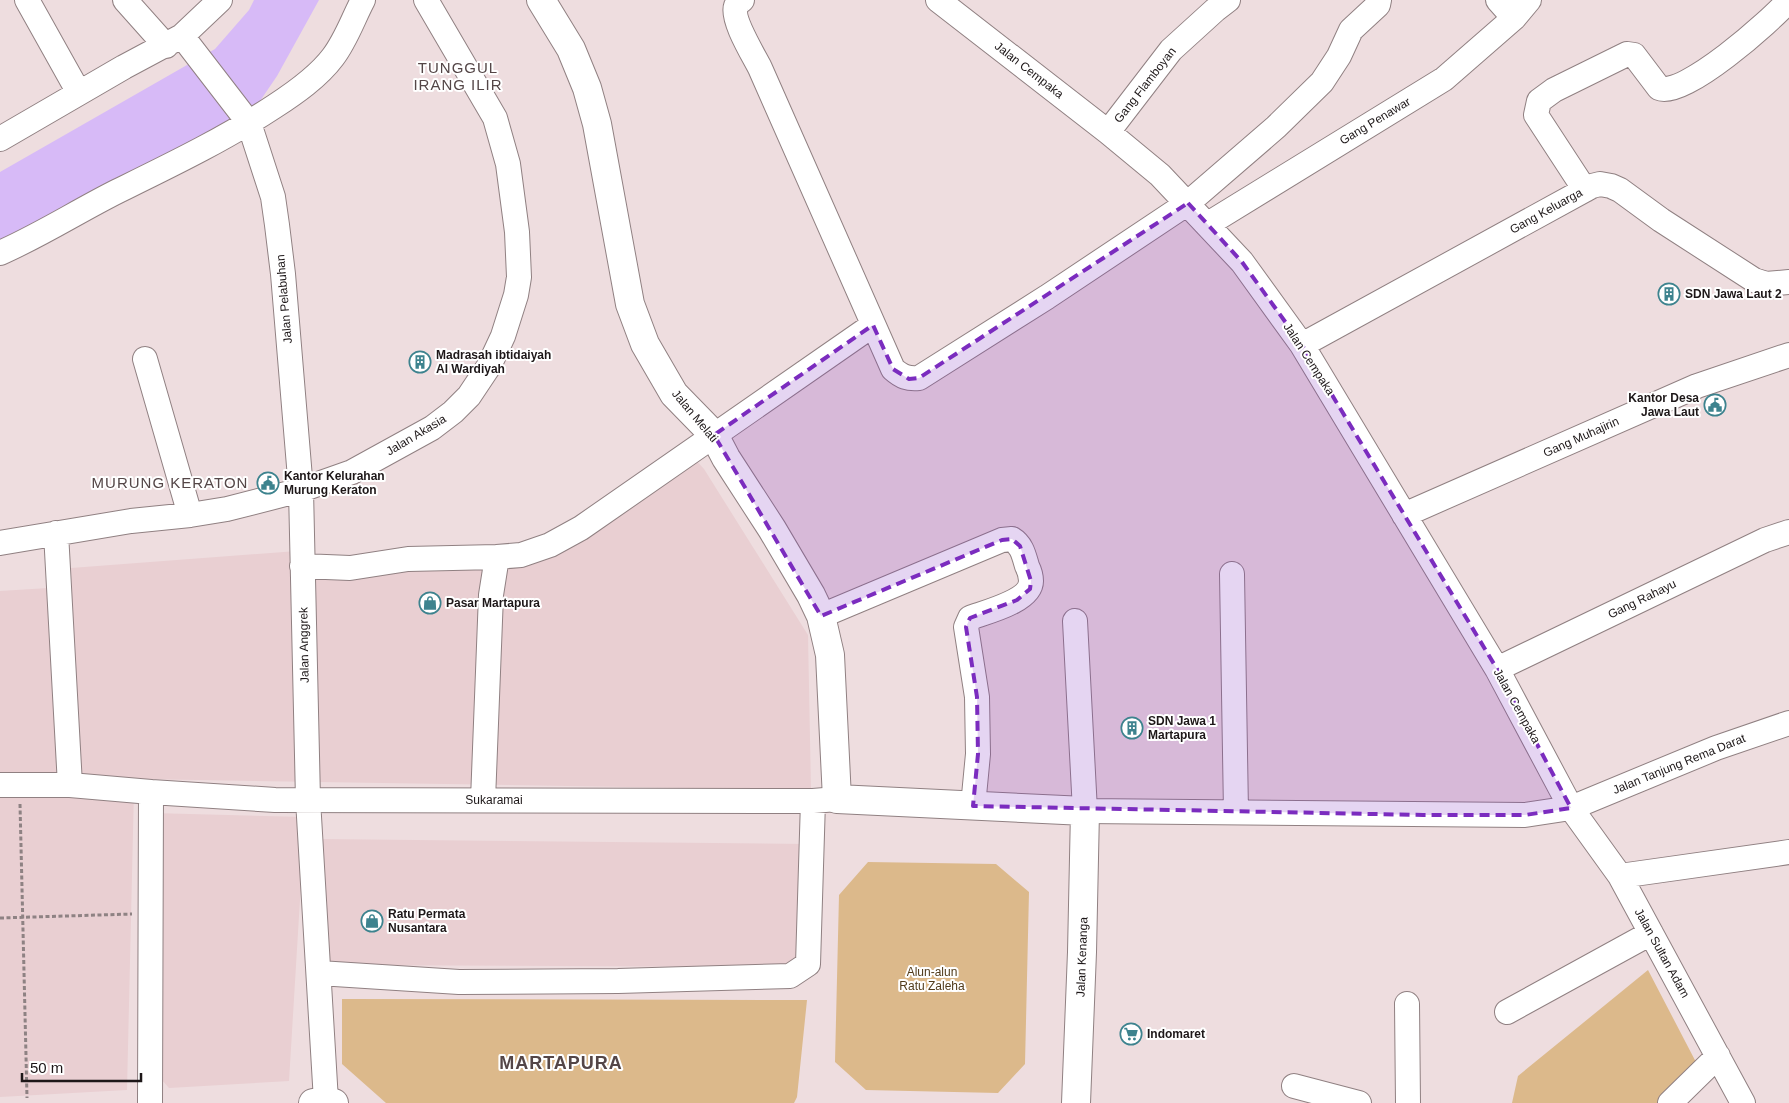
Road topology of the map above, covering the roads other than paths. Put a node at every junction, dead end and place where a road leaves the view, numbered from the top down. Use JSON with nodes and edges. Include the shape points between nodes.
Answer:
{"nodes":[{"id":1,"x":26,"y":0,"type":"edge"},
{"id":2,"x":125,"y":0,"type":"edge"},
{"id":3,"x":220,"y":0,"type":"edge"},
{"id":4,"x":363,"y":0,"type":"edge"},
{"id":5,"x":426,"y":0,"type":"edge"},
{"id":6,"x":541,"y":0,"type":"edge"},
{"id":7,"x":742,"y":0,"type":"edge"},
{"id":8,"x":938,"y":0,"type":"edge"},
{"id":9,"x":1228,"y":0,"type":"edge"},
{"id":10,"x":1379,"y":0,"type":"edge"},
{"id":11,"x":1498,"y":0,"type":"edge"},
{"id":12,"x":1529,"y":0,"type":"edge"},
{"id":13,"x":1789,"y":0,"type":"edge"},
{"id":14,"x":1203,"y":8,"type":"edge"},
{"id":15,"x":1514,"y":18,"type":"junction"},
{"id":16,"x":174,"y":41,"type":"junction"},
{"id":17,"x":79,"y":93,"type":"junction"},
{"id":18,"x":246,"y":119,"type":"junction"},
{"id":19,"x":1108,"y":132,"type":"junction"},
{"id":20,"x":0,"y":139,"type":"edge"},
{"id":21,"x":1585,"y":190,"type":"junction"},
{"id":22,"x":1188,"y":203,"type":"junction"},
{"id":23,"x":1208,"y":224,"type":"junction"},
{"id":24,"x":0,"y":253,"type":"edge"},
{"id":25,"x":1789,"y":282,"type":"edge"},
{"id":26,"x":873,"y":325,"type":"junction"},
{"id":27,"x":1302,"y":345,"type":"junction"},
{"id":28,"x":1789,"y":355,"type":"edge"},
{"id":29,"x":144,"y":359,"type":"dead end"},
{"id":30,"x":714,"y":435,"type":"junction"},
{"id":31,"x":301,"y":490,"type":"junction"},
{"id":32,"x":190,"y":515,"type":"junction"},
{"id":33,"x":1404,"y":515,"type":"junction"},
{"id":34,"x":56,"y":532,"type":"junction"},
{"id":35,"x":1789,"y":532,"type":"edge"},
{"id":36,"x":0,"y":543,"type":"edge"},
{"id":37,"x":497,"y":558,"type":"junction"},
{"id":38,"x":302,"y":566,"type":"junction"},
{"id":39,"x":1232,"y":574,"type":"dead end"},
{"id":40,"x":821,"y":616,"type":"junction"},
{"id":41,"x":1075,"y":621,"type":"dead end"},
{"id":42,"x":1497,"y":669,"type":"junction"},
{"id":43,"x":1789,"y":723,"type":"edge"},
{"id":44,"x":10,"y":785,"type":"edge"},
{"id":45,"x":70,"y":785,"type":"junction"},
{"id":46,"x":151,"y":792,"type":"junction"},
{"id":47,"x":308,"y":800,"type":"junction"},
{"id":48,"x":483,"y":800,"type":"junction"},
{"id":49,"x":825,"y":800,"type":"junction"},
{"id":50,"x":973,"y":806,"type":"junction"},
{"id":51,"x":1571,"y":808,"type":"junction"},
{"id":52,"x":1085,"y":811,"type":"junction"},
{"id":53,"x":1236,"y":812,"type":"junction"},
{"id":54,"x":1789,"y":852,"type":"edge"},
{"id":55,"x":1620,"y":876,"type":"junction"},
{"id":56,"x":1651,"y":933,"type":"junction"},
{"id":57,"x":319,"y":973,"type":"junction"},
{"id":58,"x":1407,"y":1004,"type":"dead end"},
{"id":59,"x":1507,"y":1012,"type":"dead end"},
{"id":60,"x":1718,"y":1056,"type":"junction"},
{"id":61,"x":1294,"y":1086,"type":"dead end"},
{"id":62,"x":324,"y":1102,"type":"edge"},
{"id":63,"x":150,"y":1103,"type":"edge"},
{"id":64,"x":1076,"y":1103,"type":"edge"},
{"id":65,"x":1359,"y":1103,"type":"edge"},
{"id":66,"x":1408,"y":1103,"type":"edge"},
{"id":67,"x":1670,"y":1103,"type":"edge"},
{"id":68,"x":1743,"y":1103,"type":"edge"}],
"edges":[{"from":1,"to":17,"type":"street"},
{"from":2,"to":16,"type":"street","name":"Jalan Pelabuhan"},
{"from":3,"to":16,"type":"street"},
{"from":4,"to":18,"type":"street","via":[[332,58],[309,81]]},
{"from":5,"to":31,"type":"street","name":"Jalan Akasia","via":[[495,118],[508,164],[518,232],[516,295],[504,336],[489,366],[453,412],[432,428],[352,472]]},
{"from":6,"to":30,"type":"main road","name":"Jalan Melati","via":[[572,49],[589,97],[608,177],[630,304],[645,344],[674,394]]},
{"from":7,"to":26,"type":"street","via":[[736,6],[735,15]]},
{"from":8,"to":19,"type":"street","name":"Jalan Cempaka"},
{"from":9,"to":14,"type":"street","name":"Gang Flamboyan"},
{"from":10,"to":22,"type":"street","via":[[1378,5],[1351,30],[1322,82],[1276,127]]},
{"from":11,"to":15,"type":"street"},
{"from":12,"to":15,"type":"street","name":"Gang Penawar"},
{"from":13,"to":21,"type":"street","via":[[1768,23],[1722,61],[1675,88],[1659,88],[1634,55],[1627,54],[1554,90],[1539,101],[1536,115]]},
{"from":14,"to":19,"type":"street","name":"Gang Flamboyan"},
{"from":15,"to":23,"type":"street","name":"Gang Penawar","via":[[1444,79]]},
{"from":16,"to":17,"type":"street"},
{"from":16,"to":18,"type":"street","name":"Jalan Pelabuhan","via":[[198,54]]},
{"from":17,"to":20,"type":"street"},
{"from":18,"to":24,"type":"street","via":[[150,176]]},
{"from":18,"to":31,"type":"street","name":"Jalan Pelabuhan","via":[[273,197],[283,274]]},
{"from":19,"to":22,"type":"street","name":"Jalan Cempaka"},
{"from":21,"to":25,"type":"street","name":"Gang Keluarga","via":[[1600,184],[1620,190],[1754,280],[1766,284]]},
{"from":21,"to":27,"type":"street","name":"Gang Keluarga"},
{"from":22,"to":23,"type":"street","name":"Jalan Cempaka"},
{"from":22,"to":26,"type":"street","via":[[919,378],[900,376],[893,369]]},
{"from":23,"to":27,"type":"street","name":"Jalan Cempaka","via":[[1242,262]]},
{"from":26,"to":30,"type":"street"},
{"from":27,"to":33,"type":"street","name":"Jalan Cempaka"},
{"from":28,"to":33,"type":"street","name":"Gang Muhajirin","via":[[1697,386]]},
{"from":29,"to":32,"type":"street"},
{"from":30,"to":37,"type":"street","via":[[581,528],[550,545],[521,555]]},
{"from":30,"to":40,"type":"main road","name":"Jalan Melati"},
{"from":31,"to":32,"type":"street","name":"Jalan Akasia"},
{"from":31,"to":38,"type":"street","name":"Jalan Anggrek"},
{"from":32,"to":34,"type":"street","name":"Jalan Akasia"},
{"from":33,"to":42,"type":"street","name":"Jalan Cempaka"},
{"from":34,"to":36,"type":"street","name":"Jalan Akasia"},
{"from":34,"to":45,"type":"street"},
{"from":35,"to":42,"type":"street","name":"Gang Rahayu","via":[[1765,540]]},
{"from":37,"to":38,"type":"street","via":[[415,559],[350,568]]},
{"from":37,"to":48,"type":"street","via":[[492,595]]},
{"from":38,"to":47,"type":"street","name":"Jalan Anggrek"},
{"from":39,"to":53,"type":"street"},
{"from":40,"to":49,"type":"main road","name":"Jalan Melati","via":[[830,655]]},
{"from":40,"to":50,"type":"street","via":[[1002,540],[1012,539],[1020,546],[1031,581],[1030,589],[1017,600],[970,618],[966,626],[977,697],[978,754]]},
{"from":41,"to":52,"type":"street"},
{"from":42,"to":51,"type":"street","name":"Jalan Cempaka"},
{"from":43,"to":51,"type":"street","name":"Jalan Tanjung Rema Darat","via":[[1716,748]]},
{"from":44,"to":45,"type":"street","name":"Sukaramai"},
{"from":45,"to":46,"type":"street","name":"Sukaramai"},
{"from":46,"to":47,"type":"street","name":"Sukaramai"},
{"from":46,"to":63,"type":"street"},
{"from":47,"to":48,"type":"street","name":"Sukaramai"},
{"from":47,"to":57,"type":"street","name":"Jalan Anggrek"},
{"from":48,"to":49,"type":"street","name":"Sukaramai"},
{"from":49,"to":50,"type":"main road"},
{"from":49,"to":57,"type":"street","via":[[808,964],[790,976],[460,982]]},
{"from":50,"to":52,"type":"main road"},
{"from":51,"to":53,"type":"street","name":"Jalan Tanjung Rema Darat","via":[[1524,815]]},
{"from":51,"to":55,"type":"street","name":"Jalan Sultan Adam"},
{"from":52,"to":53,"type":"street","name":"Jalan Tanjung Rema Darat"},
{"from":52,"to":64,"type":"main road","name":"Jalan Kenanga"},
{"from":54,"to":55,"type":"street"},
{"from":55,"to":56,"type":"street","name":"Jalan Sultan Adam"},
{"from":56,"to":59,"type":"street"},
{"from":56,"to":60,"type":"street","name":"Jalan Sultan Adam"},
{"from":57,"to":62,"type":"street","name":"Jalan Anggrek"},
{"from":58,"to":66,"type":"street"},
{"from":60,"to":67,"type":"street"},
{"from":60,"to":68,"type":"street","name":"Jalan Sultan Adam"},
{"from":61,"to":65,"type":"street"}]}
